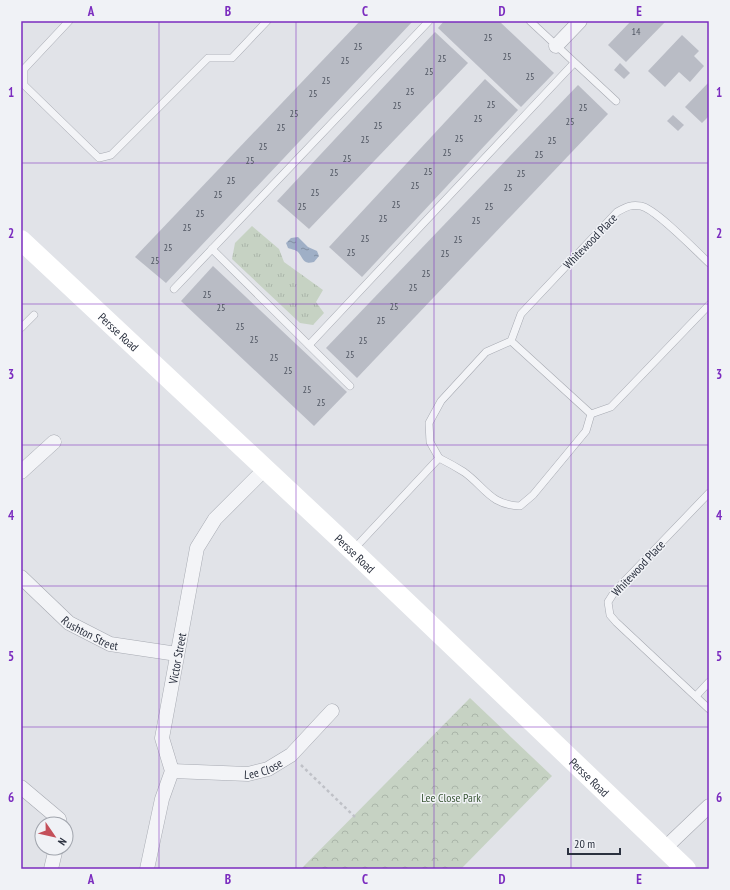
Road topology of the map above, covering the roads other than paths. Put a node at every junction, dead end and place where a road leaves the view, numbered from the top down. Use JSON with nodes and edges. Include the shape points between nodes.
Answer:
{"nodes":[{"id":1,"x":69,"y":21,"type":"edge"},
{"id":2,"x":267,"y":21,"type":"edge"},
{"id":3,"x":429,"y":21,"type":"edge"},
{"id":4,"x":530,"y":21,"type":"edge"},
{"id":5,"x":580,"y":21,"type":"edge"},
{"id":6,"x":556,"y":46,"type":"junction"},
{"id":7,"x":574,"y":63,"type":"junction"},
{"id":8,"x":616,"y":101,"type":"dead end"},
{"id":9,"x":21,"y":240,"type":"edge"},
{"id":10,"x":212,"y":249,"type":"junction"},
{"id":11,"x":709,"y":263,"type":"edge"},
{"id":12,"x":174,"y":289,"type":"dead end"},
{"id":13,"x":709,"y":305,"type":"edge"},
{"id":14,"x":34,"y":315,"type":"dead end"},
{"id":15,"x":21,"y":328,"type":"edge"},
{"id":16,"x":511,"y":341,"type":"junction"},
{"id":17,"x":309,"y":345,"type":"junction"},
{"id":18,"x":350,"y":386,"type":"dead end"},
{"id":19,"x":591,"y":414,"type":"junction"},
{"id":20,"x":54,"y":442,"type":"dead end"},
{"id":21,"x":439,"y":458,"type":"junction"},
{"id":22,"x":265,"y":469,"type":"junction"},
{"id":23,"x":21,"y":472,"type":"edge"},
{"id":24,"x":709,"y":493,"type":"edge"},
{"id":25,"x":352,"y":550,"type":"junction"},
{"id":26,"x":21,"y":577,"type":"edge"},
{"id":27,"x":177,"y":654,"type":"junction"},
{"id":28,"x":709,"y":682,"type":"edge"},
{"id":29,"x":696,"y":696,"type":"junction"},
{"id":30,"x":709,"y":709,"type":"edge"},
{"id":31,"x":332,"y":711,"type":"dead end"},
{"id":32,"x":172,"y":771,"type":"junction"},
{"id":33,"x":21,"y":787,"type":"edge"},
{"id":34,"x":709,"y":806,"type":"edge"},
{"id":35,"x":55,"y":816,"type":"edge"},
{"id":36,"x":665,"y":848,"type":"junction"},
{"id":37,"x":54,"y":856,"type":"edge"},
{"id":38,"x":51,"y":869,"type":"edge"},
{"id":39,"x":147,"y":869,"type":"edge"},
{"id":40,"x":686,"y":869,"type":"edge"}],
"edges":[{"from":1,"to":2,"type":"lane","via":[[24,70],[24,86],[99,158],[111,155],[208,58],[232,58]]},
{"from":3,"to":10,"type":"lane"},
{"from":4,"to":6,"type":"lane"},
{"from":5,"to":6,"type":"street"},
{"from":6,"to":7,"type":"lane"},
{"from":7,"to":8,"type":"lane"},
{"from":7,"to":17,"type":"lane"},
{"from":9,"to":22,"type":"street","name":"Persse Road"},
{"from":10,"to":12,"type":"lane"},
{"from":10,"to":17,"type":"lane"},
{"from":11,"to":16,"type":"lane","name":"Whitewood Place","via":[[655,214],[642,206],[629,205],[618,212],[521,314]]},
{"from":13,"to":19,"type":"lane","via":[[612,407]]},
{"from":14,"to":15,"type":"lane"},
{"from":16,"to":19,"type":"lane"},
{"from":16,"to":21,"type":"lane","via":[[486,352],[441,401],[430,423],[430,442]]},
{"from":17,"to":18,"type":"lane"},
{"from":19,"to":21,"type":"lane","via":[[586,431],[533,495],[520,506],[508,506],[494,500],[464,472]]},
{"from":20,"to":23,"type":"street"},
{"from":21,"to":25,"type":"lane"},
{"from":22,"to":25,"type":"street","name":"Persse Road"},
{"from":22,"to":27,"type":"street","name":"Victor Street","via":[[215,519],[197,548]]},
{"from":24,"to":29,"type":"lane","name":"Whitewood Place","via":[[616,590],[608,602],[610,615],[616,622]]},
{"from":25,"to":36,"type":"street","name":"Persse Road"},
{"from":26,"to":27,"type":"street","name":"Rushton Street","via":[[69,623],[110,644]]},
{"from":27,"to":32,"type":"street","name":"Victor Street","via":[[162,738]]},
{"from":28,"to":29,"type":"lane"},
{"from":29,"to":30,"type":"lane","name":"Whitewood Place"},
{"from":31,"to":32,"type":"street","name":"Lee Close","via":[[291,755],[268,769],[248,774]]},
{"from":32,"to":39,"type":"street","via":[[162,799]]},
{"from":33,"to":35,"type":"street"},
{"from":34,"to":36,"type":"street"},
{"from":36,"to":40,"type":"street","name":"Persse Road"},
{"from":37,"to":38,"type":"street"}]}
